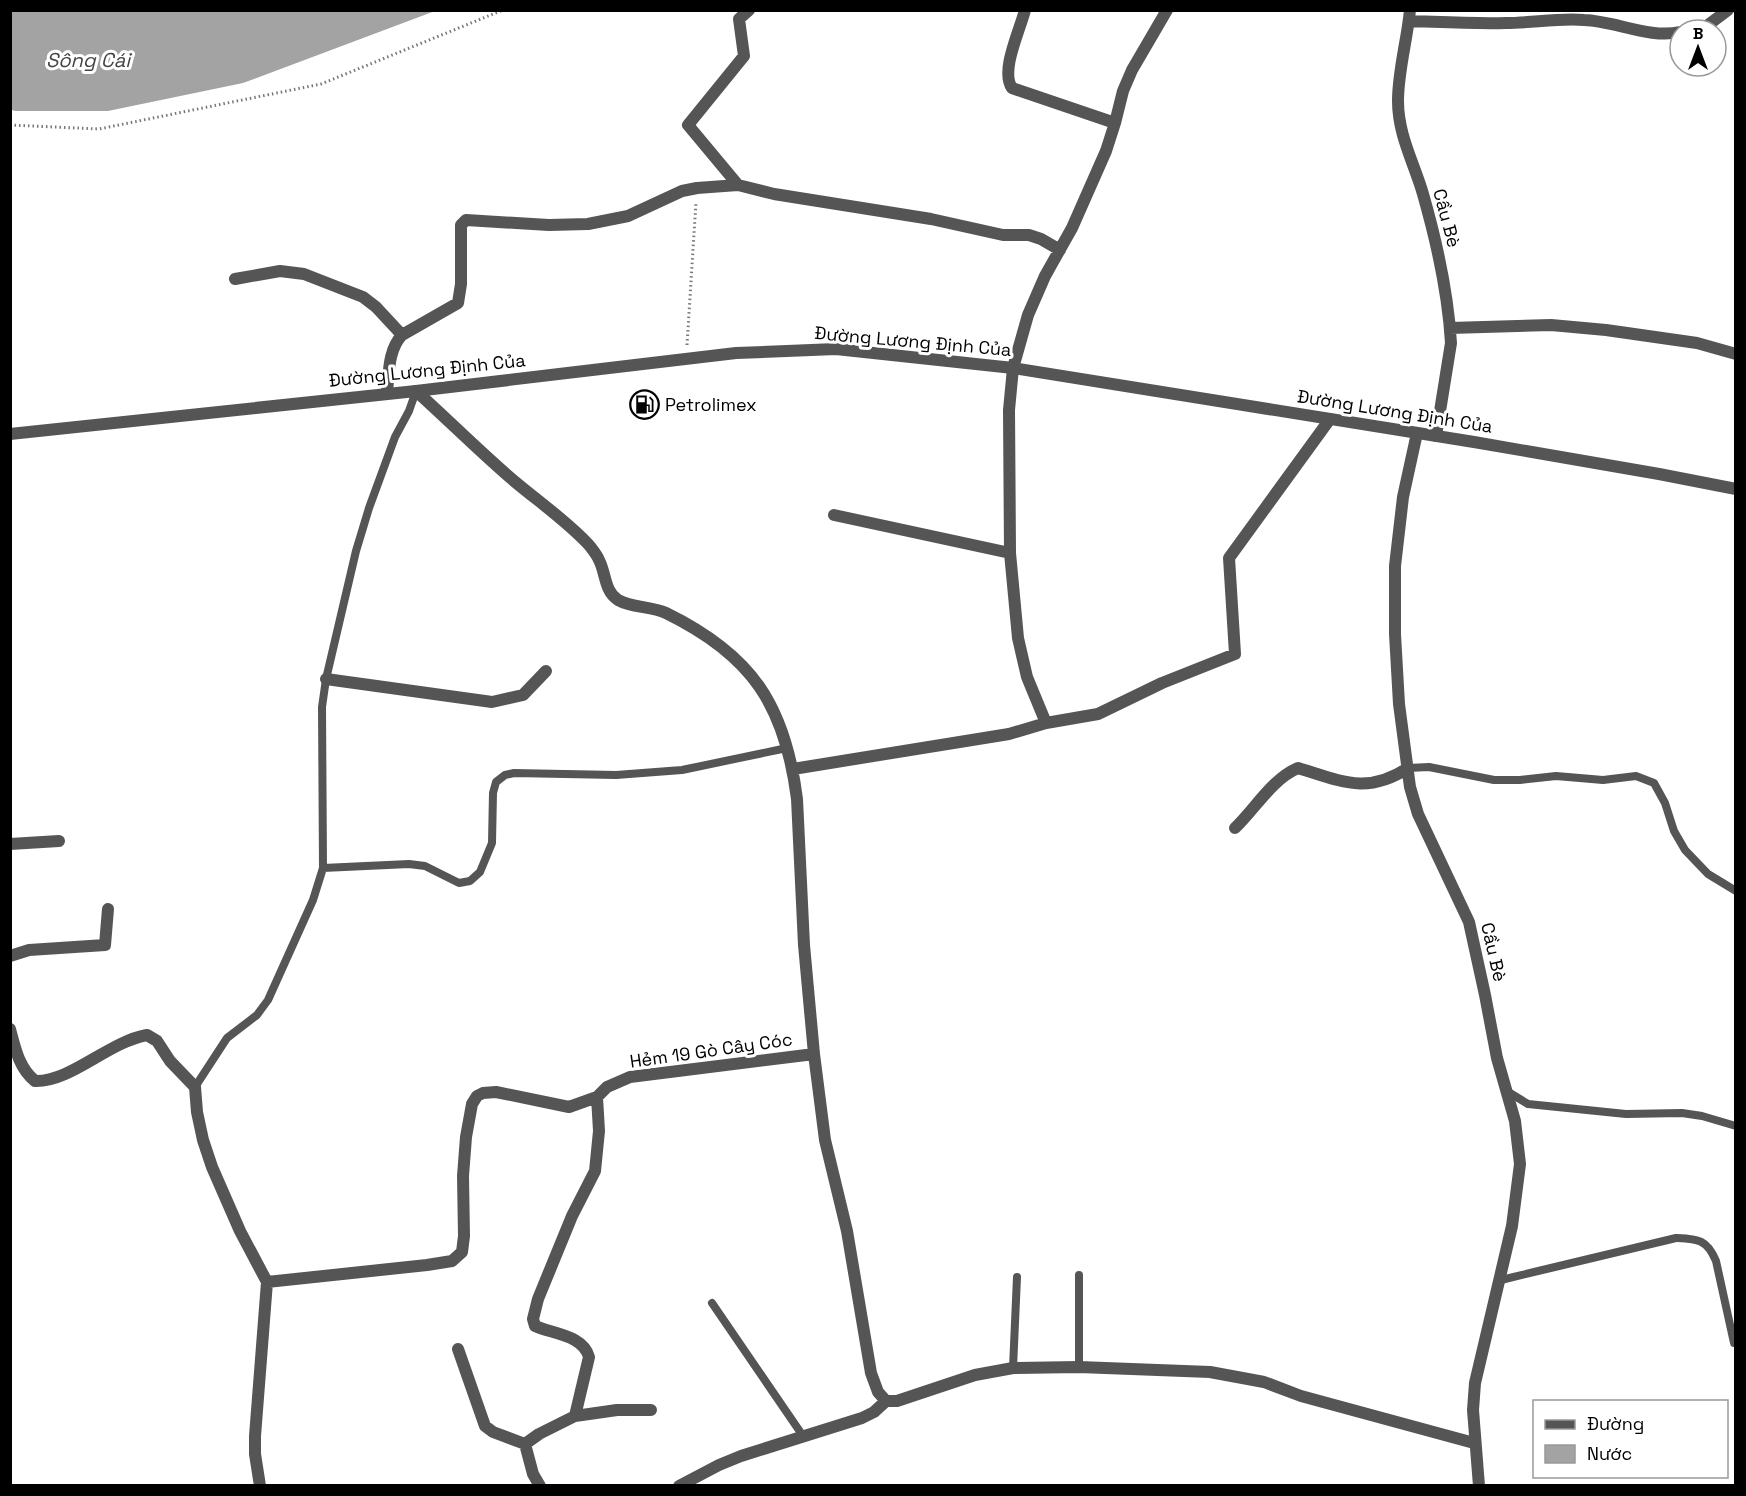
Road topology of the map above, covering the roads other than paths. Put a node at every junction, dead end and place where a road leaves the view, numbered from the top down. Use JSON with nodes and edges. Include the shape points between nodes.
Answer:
{"nodes":[{"id":1,"x":749,"y":10,"type":"edge"},
{"id":2,"x":1025,"y":10,"type":"edge"},
{"id":3,"x":1167,"y":10,"type":"edge"},
{"id":4,"x":1410,"y":16,"type":"edge"},
{"id":5,"x":1668,"y":34,"type":"edge"},
{"id":6,"x":1115,"y":123,"type":"junction"},
{"id":7,"x":738,"y":185,"type":"junction"},
{"id":8,"x":1060,"y":250,"type":"junction"},
{"id":9,"x":235,"y":279,"type":"dead end"},
{"id":10,"x":1450,"y":328,"type":"junction"},
{"id":11,"x":402,"y":335,"type":"junction"},
{"id":12,"x":1736,"y":354,"type":"edge"},
{"id":13,"x":1013,"y":368,"type":"junction"},
{"id":14,"x":416,"y":391,"type":"junction"},
{"id":15,"x":387,"y":392,"type":"junction"},
{"id":16,"x":1330,"y":419,"type":"junction"},
{"id":17,"x":1417,"y":433,"type":"junction"},
{"id":18,"x":10,"y":434,"type":"edge"},
{"id":19,"x":1436,"y":436,"type":"junction"},
{"id":20,"x":1736,"y":489,"type":"edge"},
{"id":21,"x":834,"y":515,"type":"dead end"},
{"id":22,"x":1010,"y":553,"type":"junction"},
{"id":23,"x":546,"y":671,"type":"dead end"},
{"id":24,"x":326,"y":680,"type":"junction"},
{"id":25,"x":1046,"y":723,"type":"junction"},
{"id":26,"x":787,"y":748,"type":"junction"},
{"id":27,"x":1408,"y":768,"type":"junction"},
{"id":28,"x":793,"y":770,"type":"junction"},
{"id":29,"x":1234,"y":828,"type":"dead end"},
{"id":30,"x":59,"y":841,"type":"dead end"},
{"id":31,"x":10,"y":844,"type":"edge"},
{"id":32,"x":323,"y":868,"type":"junction"},
{"id":33,"x":1736,"y":891,"type":"edge"},
{"id":34,"x":108,"y":909,"type":"dead end"},
{"id":35,"x":10,"y":956,"type":"edge"},
{"id":36,"x":10,"y":1029,"type":"edge"},
{"id":37,"x":814,"y":1054,"type":"junction"},
{"id":38,"x":195,"y":1087,"type":"junction"},
{"id":39,"x":1505,"y":1090,"type":"junction"},
{"id":40,"x":597,"y":1097,"type":"junction"},
{"id":41,"x":1736,"y":1126,"type":"edge"},
{"id":42,"x":1079,"y":1275,"type":"dead end"},
{"id":43,"x":1017,"y":1277,"type":"dead end"},
{"id":44,"x":1501,"y":1280,"type":"junction"},
{"id":45,"x":267,"y":1282,"type":"junction"},
{"id":46,"x":712,"y":1303,"type":"dead end"},
{"id":47,"x":1734,"y":1343,"type":"dead end"},
{"id":48,"x":458,"y":1349,"type":"dead end"},
{"id":49,"x":1079,"y":1367,"type":"junction"},
{"id":50,"x":1013,"y":1368,"type":"junction"},
{"id":51,"x":886,"y":1401,"type":"junction"},
{"id":52,"x":651,"y":1410,"type":"dead end"},
{"id":53,"x":575,"y":1416,"type":"junction"},
{"id":54,"x":803,"y":1436,"type":"junction"},
{"id":55,"x":1474,"y":1443,"type":"junction"},
{"id":56,"x":525,"y":1444,"type":"junction"},
{"id":57,"x":260,"y":1485,"type":"edge"},
{"id":58,"x":540,"y":1485,"type":"edge"},
{"id":59,"x":679,"y":1485,"type":"edge"},
{"id":60,"x":1479,"y":1485,"type":"edge"}],
"edges":[{"from":1,"to":7,"type":"street","via":[[739,20],[744,56],[688,125]]},
{"from":2,"to":6,"type":"street","via":[[1007,71],[1012,88]]},
{"from":3,"to":6,"type":"street","via":[[1132,69]]},
{"from":4,"to":5,"type":"street","via":[[1506,23],[1587,20]]},
{"from":4,"to":10,"type":"street","name":"Cầu Bè","via":[[1398,102],[1401,131],[1430,217],[1447,291]]},
{"from":6,"to":8,"type":"street"},
{"from":7,"to":8,"type":"street","via":[[1002,235],[1029,235]]},
{"from":7,"to":11,"type":"street","via":[[697,188],[628,216],[588,224],[466,220],[461,225],[458,303]]},
{"from":8,"to":13,"type":"street","via":[[1028,315]]},
{"from":9,"to":11,"type":"street","via":[[280,271],[304,274],[363,297]]},
{"from":10,"to":12,"type":"street","via":[[1551,325],[1697,343]]},
{"from":10,"to":19,"type":"street","name":"Cầu Bè"},
{"from":11,"to":15,"type":"street","via":[[392,352]]},
{"from":13,"to":14,"type":"street","name":"Đường Lương Định Của","via":[[836,349],[736,353]]},
{"from":13,"to":16,"type":"street","name":"Đường Lương Định Của"},
{"from":13,"to":22,"type":"street","via":[[1009,410]]},
{"from":14,"to":15,"type":"street","name":"Đường Lương Định Của"},
{"from":14,"to":24,"type":"lane","via":[[369,508]]},
{"from":14,"to":26,"type":"street","via":[[591,547],[609,592],[618,600],[658,609],[682,621],[743,665],[770,704]]},
{"from":15,"to":18,"type":"street","name":"Đường Lương Định Của"},
{"from":16,"to":17,"type":"street","name":"Đường Lương Định Của"},
{"from":16,"to":25,"type":"street","via":[[1228,558],[1235,654],[1161,683],[1098,714]]},
{"from":17,"to":19,"type":"street","name":"Đường Lương Định Của"},
{"from":17,"to":27,"type":"street","name":"Cầu Bè","via":[[1403,497],[1395,566],[1398,681]]},
{"from":19,"to":20,"type":"street","name":"Đường Lương Định Của"},
{"from":21,"to":22,"type":"street"},
{"from":22,"to":25,"type":"street","via":[[1017,638],[1027,677]]},
{"from":23,"to":24,"type":"street","via":[[523,695],[492,702]]},
{"from":24,"to":32,"type":"lane","via":[[322,707]]},
{"from":25,"to":28,"type":"street","via":[[1009,734]]},
{"from":26,"to":28,"type":"street"},
{"from":26,"to":32,"type":"lane","via":[[682,770],[616,775],[505,775],[496,782],[492,843],[480,872],[459,883],[425,866]]},
{"from":27,"to":29,"type":"street","via":[[1392,778],[1365,784],[1348,784],[1298,768],[1289,771]]},
{"from":27,"to":33,"type":"lane","via":[[1430,767],[1494,780],[1556,776],[1603,780],[1636,776],[1654,783],[1685,850],[1708,874]]},
{"from":27,"to":39,"type":"street","name":"Cầu Bè","via":[[1418,814],[1469,922]]},
{"from":28,"to":37,"type":"street"},
{"from":30,"to":31,"type":"street"},
{"from":32,"to":38,"type":"lane","via":[[313,900],[268,1000],[257,1016],[227,1038]]},
{"from":34,"to":35,"type":"street","via":[[105,945],[29,950]]},
{"from":36,"to":38,"type":"street","via":[[18,1057],[34,1081],[58,1078],[105,1051],[147,1035]]},
{"from":37,"to":40,"type":"street","name":"Hẻm 19 Gò Cây Cóc","via":[[630,1077],[607,1087]]},
{"from":37,"to":51,"type":"street","via":[[825,1140],[847,1231],[871,1372]]},
{"from":38,"to":45,"type":"street","via":[[197,1112],[212,1167]]},
{"from":39,"to":41,"type":"lane","via":[[1528,1104],[1626,1114],[1682,1113]]},
{"from":39,"to":44,"type":"street","name":"Cầu Bè","via":[[1515,1121],[1520,1164]]},
{"from":40,"to":45,"type":"street","name":"Hẻm 19 Gò Cây Cóc","via":[[569,1107],[496,1092],[477,1096],[466,1137],[462,1252],[452,1261]]},
{"from":40,"to":53,"type":"street","via":[[595,1171],[572,1216],[533,1319],[535,1326],[569,1337],[587,1350],[589,1357]]},
{"from":42,"to":49,"type":"lane"},
{"from":43,"to":50,"type":"lane"},
{"from":44,"to":47,"type":"lane","via":[[1676,1238],[1703,1241],[1716,1261]]},
{"from":44,"to":55,"type":"street","name":"Cầu Bè","via":[[1475,1383]]},
{"from":45,"to":57,"type":"street","via":[[255,1436]]},
{"from":46,"to":54,"type":"lane"},
{"from":48,"to":56,"type":"street","via":[[485,1426]]},
{"from":49,"to":50,"type":"street"},
{"from":49,"to":55,"type":"street","via":[[1210,1372],[1264,1382],[1311,1399]]},
{"from":50,"to":51,"type":"street"},
{"from":51,"to":54,"type":"street","via":[[862,1418]]},
{"from":52,"to":53,"type":"street"},
{"from":53,"to":56,"type":"street"},
{"from":54,"to":59,"type":"street","via":[[719,1465]]},
{"from":55,"to":60,"type":"street","name":"Cầu Bè"},
{"from":56,"to":58,"type":"street"}]}
